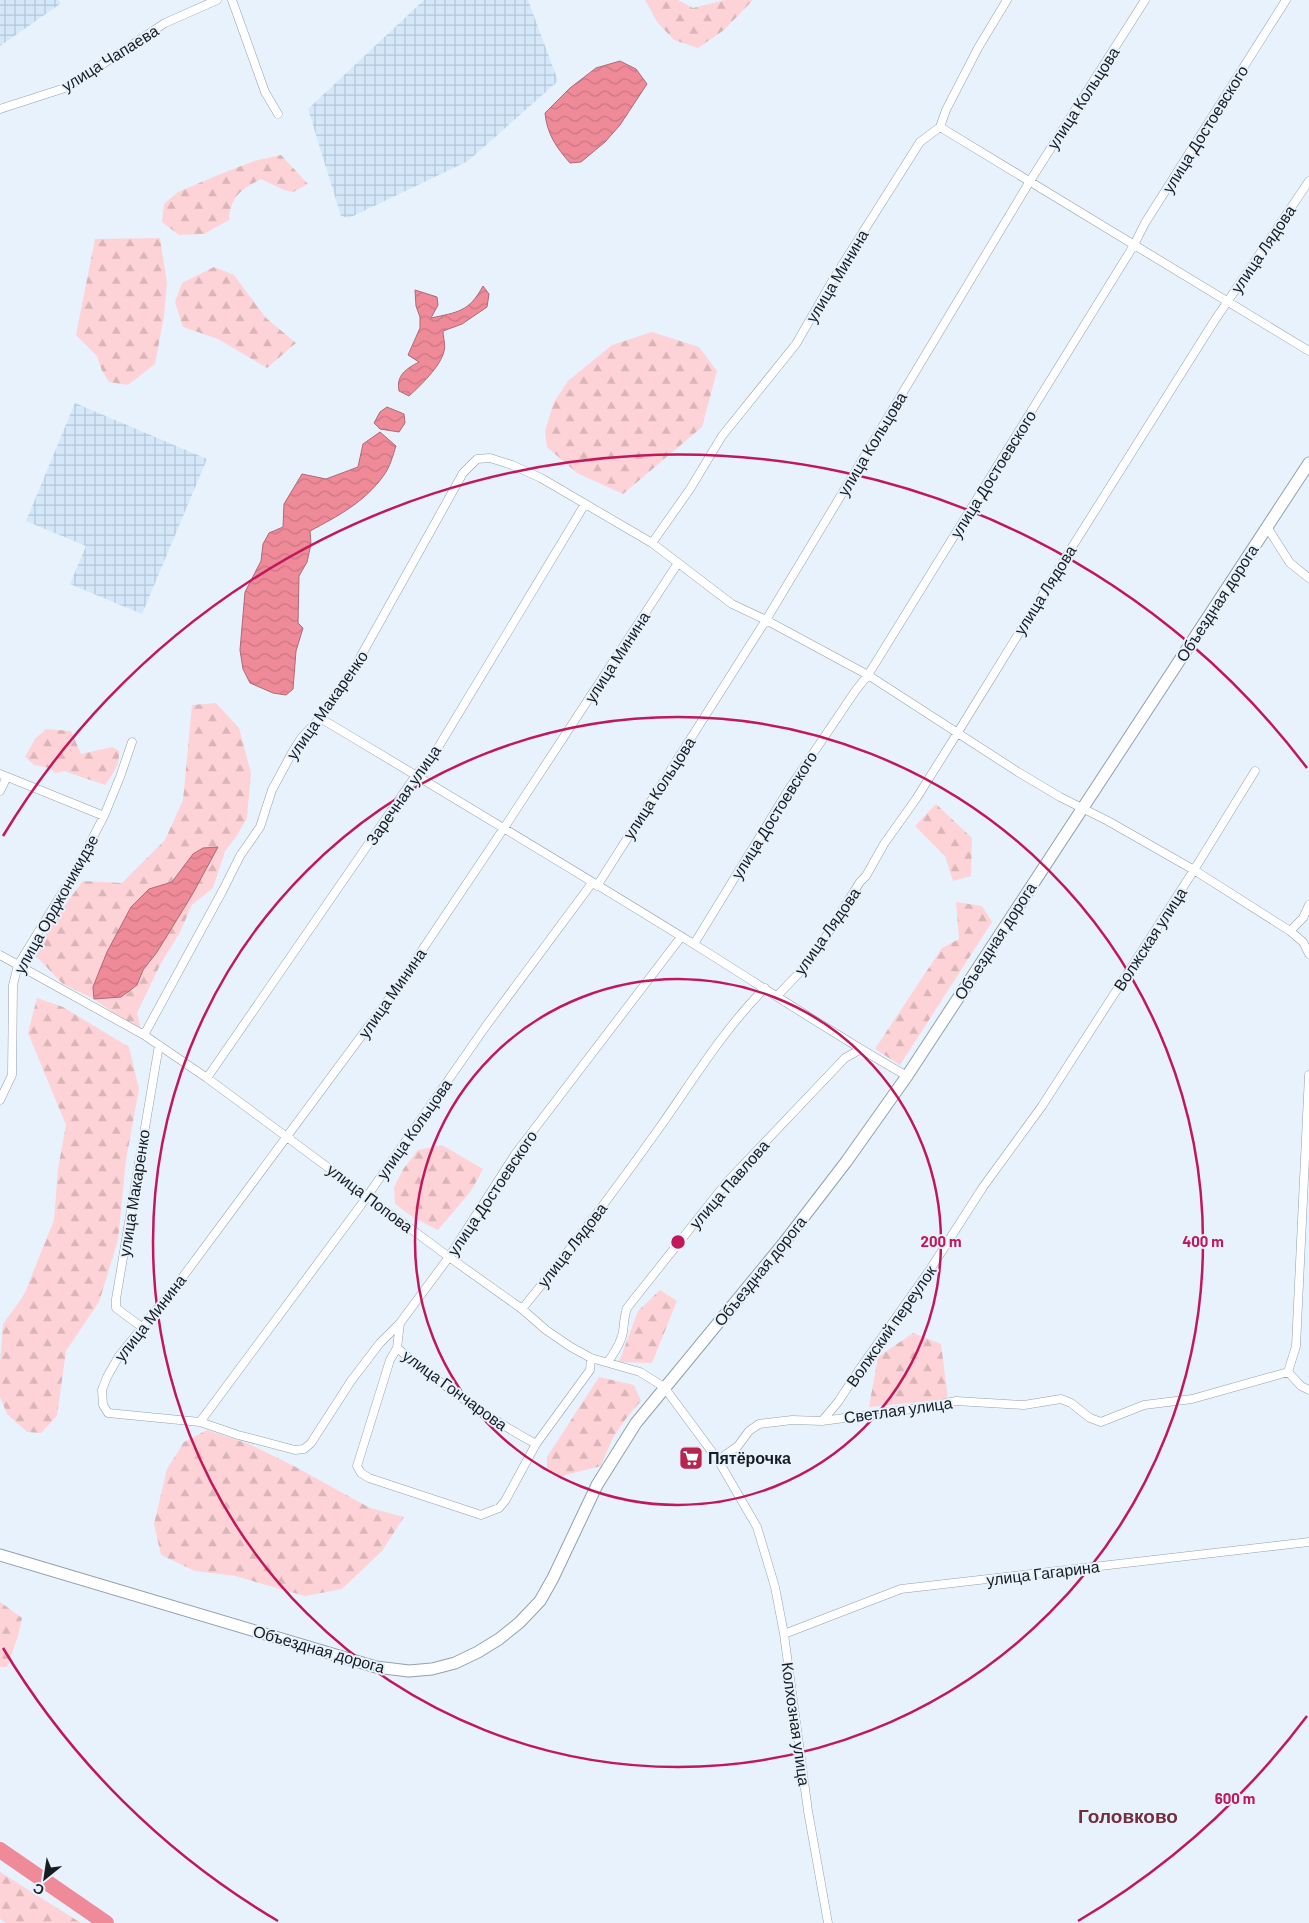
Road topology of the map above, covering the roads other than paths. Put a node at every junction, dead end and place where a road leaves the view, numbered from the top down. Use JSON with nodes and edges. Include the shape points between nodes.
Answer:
{"nodes":[{"id":1,"x":217,"y":0,"type":"edge"},
{"id":2,"x":232,"y":0,"type":"edge"},
{"id":3,"x":1007,"y":0,"type":"edge"},
{"id":4,"x":1145,"y":0,"type":"edge"},
{"id":5,"x":1286,"y":0,"type":"edge"},
{"id":6,"x":0,"y":108,"type":"edge"},
{"id":7,"x":278,"y":114,"type":"dead end"},
{"id":8,"x":940,"y":127,"type":"junction"},
{"id":9,"x":1030,"y":181,"type":"junction"},
{"id":10,"x":1309,"y":181,"type":"edge"},
{"id":11,"x":1134,"y":245,"type":"junction"},
{"id":12,"x":1228,"y":302,"type":"junction"},
{"id":13,"x":1309,"y":351,"type":"edge"},
{"id":14,"x":1309,"y":463,"type":"edge"},
{"id":15,"x":585,"y":504,"type":"junction"},
{"id":16,"x":1267,"y":527,"type":"junction"},
{"id":17,"x":652,"y":543,"type":"junction"},
{"id":18,"x":678,"y":563,"type":"junction"},
{"id":19,"x":1309,"y":578,"type":"edge"},
{"id":20,"x":766,"y":620,"type":"junction"},
{"id":21,"x":868,"y":675,"type":"junction"},
{"id":22,"x":320,"y":718,"type":"junction"},
{"id":23,"x":958,"y":732,"type":"junction"},
{"id":24,"x":132,"y":742,"type":"dead end"},
{"id":25,"x":1255,"y":771,"type":"dead end"},
{"id":26,"x":416,"y":775,"type":"junction"},
{"id":27,"x":3,"y":776,"type":"edge"},
{"id":28,"x":0,"y":791,"type":"edge"},
{"id":29,"x":1082,"y":808,"type":"junction"},
{"id":30,"x":104,"y":816,"type":"junction"},
{"id":31,"x":504,"y":828,"type":"junction"},
{"id":32,"x":1194,"y":870,"type":"junction"},
{"id":33,"x":594,"y":884,"type":"junction"},
{"id":34,"x":1309,"y":905,"type":"edge"},
{"id":35,"x":1290,"y":931,"type":"junction"},
{"id":36,"x":681,"y":937,"type":"junction"},
{"id":37,"x":694,"y":944,"type":"junction"},
{"id":38,"x":1309,"y":954,"type":"edge"},
{"id":39,"x":0,"y":955,"type":"edge"},
{"id":40,"x":18,"y":965,"type":"junction"},
{"id":41,"x":765,"y":988,"type":"junction"},
{"id":42,"x":777,"y":996,"type":"junction"},
{"id":43,"x":144,"y":1035,"type":"junction"},
{"id":44,"x":159,"y":1045,"type":"junction"},
{"id":45,"x":861,"y":1050,"type":"junction"},
{"id":46,"x":1309,"y":1075,"type":"edge"},
{"id":47,"x":908,"y":1076,"type":"junction"},
{"id":48,"x":207,"y":1078,"type":"junction"},
{"id":49,"x":0,"y":1100,"type":"edge"},
{"id":50,"x":1042,"y":1106,"type":"joint"},
{"id":51,"x":1308,"y":1112,"type":"edge"},
{"id":52,"x":288,"y":1136,"type":"junction"},
{"id":53,"x":367,"y":1196,"type":"junction"},
{"id":54,"x":449,"y":1257,"type":"junction"},
{"id":55,"x":522,"y":1309,"type":"junction"},
{"id":56,"x":400,"y":1323,"type":"junction"},
{"id":57,"x":143,"y":1328,"type":"junction"},
{"id":58,"x":397,"y":1348,"type":"junction"},
{"id":59,"x":591,"y":1358,"type":"junction"},
{"id":60,"x":608,"y":1362,"type":"junction"},
{"id":61,"x":1288,"y":1372,"type":"junction"},
{"id":62,"x":664,"y":1387,"type":"junction"},
{"id":63,"x":1309,"y":1390,"type":"edge"},
{"id":64,"x":822,"y":1420,"type":"junction"},
{"id":65,"x":200,"y":1422,"type":"junction"},
{"id":66,"x":536,"y":1444,"type":"junction"},
{"id":67,"x":718,"y":1460,"type":"junction"},
{"id":68,"x":1309,"y":1542,"type":"edge"},
{"id":69,"x":0,"y":1555,"type":"edge"},
{"id":70,"x":784,"y":1634,"type":"junction"},
{"id":71,"x":828,"y":1923,"type":"edge"}],
"edges":[{"from":1,"to":6,"type":"street","name":"улица Чапаева","via":[[166,23],[68,88]]},
{"from":2,"to":7,"type":"street","via":[[265,92]]},
{"from":3,"to":8,"type":"street","via":[[978,48]]},
{"from":4,"to":9,"type":"street","name":"улица Кольцова"},
{"from":5,"to":11,"type":"street","name":"улица Достоевского"},
{"from":8,"to":9,"type":"street"},
{"from":8,"to":17,"type":"street","name":"улица Минина","via":[[920,142],[796,344],[722,436]]},
{"from":9,"to":11,"type":"street"},
{"from":9,"to":20,"type":"street","name":"улица Кольцова"},
{"from":10,"to":12,"type":"street","name":"улица Лядова"},
{"from":11,"to":12,"type":"street"},
{"from":11,"to":21,"type":"street","name":"улица Достоевского"},
{"from":12,"to":13,"type":"street"},
{"from":12,"to":23,"type":"street","name":"улица Лядова"},
{"from":14,"to":16,"type":"main road","name":"Объездная дорога"},
{"from":15,"to":17,"type":"street"},
{"from":15,"to":22,"type":"street","name":"улица Макаренко","via":[[512,465],[490,458],[477,459],[463,473],[382,622]]},
{"from":15,"to":26,"type":"street","name":"Заречная улица","via":[[432,756]]},
{"from":16,"to":19,"type":"street","via":[[1290,563]]},
{"from":16,"to":29,"type":"main road","name":"Объездная дорога"},
{"from":17,"to":18,"type":"street"},
{"from":18,"to":20,"type":"street","via":[[732,604]]},
{"from":18,"to":31,"type":"street","name":"улица Минина"},
{"from":20,"to":21,"type":"street"},
{"from":20,"to":33,"type":"street","name":"улица Кольцова"},
{"from":21,"to":23,"type":"street"},
{"from":21,"to":37,"type":"street","name":"улица Достоевского","via":[[789,789]]},
{"from":22,"to":26,"type":"street"},
{"from":22,"to":43,"type":"street","name":"улица Макаренко","via":[[293,751],[272,790],[260,827],[240,856]]},
{"from":23,"to":29,"type":"street","via":[[1018,772]]},
{"from":23,"to":42,"type":"street","name":"улица Лядова","via":[[817,951]]},
{"from":24,"to":30,"type":"street","name":"улица Орджоникидзе"},
{"from":25,"to":32,"type":"street","name":"Волжская улица"},
{"from":26,"to":31,"type":"street"},
{"from":26,"to":48,"type":"street","name":"Заречная улица"},
{"from":27,"to":28,"type":"street"},
{"from":27,"to":30,"type":"street"},
{"from":29,"to":32,"type":"street"},
{"from":29,"to":47,"type":"main road","name":"Объездная дорога"},
{"from":30,"to":40,"type":"street","name":"улица Орджоникидзе","via":[[75,872]]},
{"from":31,"to":33,"type":"street"},
{"from":31,"to":52,"type":"street","name":"улица Минина","via":[[394,992]]},
{"from":32,"to":35,"type":"street"},
{"from":32,"to":50,"type":"street","name":"Волжская улица"},
{"from":33,"to":36,"type":"street"},
{"from":33,"to":53,"type":"street","name":"улица Кольцова","via":[[486,1026]]},
{"from":34,"to":35,"type":"street","via":[[1303,918]]},
{"from":35,"to":38,"type":"street","via":[[1303,942]]},
{"from":36,"to":37,"type":"street"},
{"from":36,"to":54,"type":"street","name":"улица Достоевского","via":[[516,1153]]},
{"from":37,"to":41,"type":"street"},
{"from":39,"to":40,"type":"street","name":"улица Попова"},
{"from":40,"to":43,"type":"street","name":"улица Попова"},
{"from":40,"to":49,"type":"street","name":"улица Орджоникидзе","via":[[13,985],[12,1075]]},
{"from":41,"to":42,"type":"street"},
{"from":41,"to":55,"type":"street","name":"улица Лядова","via":[[735,1020],[611,1195]]},
{"from":42,"to":45,"type":"street"},
{"from":43,"to":44,"type":"street","name":"улица Попова"},
{"from":44,"to":48,"type":"street","name":"улица Попова"},
{"from":44,"to":57,"type":"street","name":"улица Макаренко","via":[[116,1299],[116,1308]]},
{"from":45,"to":47,"type":"street"},
{"from":45,"to":60,"type":"street","name":"улица Павлова","via":[[845,1058],[727,1182],[627,1308],[623,1334]]},
{"from":46,"to":51,"type":"street"},
{"from":47,"to":62,"type":"main road","name":"Объездная дорога","via":[[783,1244]]},
{"from":48,"to":52,"type":"street","name":"улица Попова"},
{"from":50,"to":64,"type":"street","name":"Волжский переулок","via":[[983,1187],[838,1402]]},
{"from":51,"to":61,"type":"street","via":[[1296,1346]]},
{"from":52,"to":53,"type":"street","name":"улица Попова"},
{"from":52,"to":57,"type":"street","name":"улица Минина"},
{"from":53,"to":54,"type":"street","name":"улица Попова"},
{"from":53,"to":65,"type":"street","name":"улица Кольцова"},
{"from":54,"to":55,"type":"street","name":"улица Попова"},
{"from":54,"to":56,"type":"street","name":"улица Достоевского"},
{"from":55,"to":59,"type":"street","name":"улица Попова","via":[[546,1330]]},
{"from":56,"to":58,"type":"street","name":"улица Гончарова"},
{"from":56,"to":65,"type":"street","name":"улица Достоевского","via":[[351,1381],[304,1449],[295,1450],[248,1438]]},
{"from":57,"to":65,"type":"street","name":"улица Минина","via":[[119,1356],[107,1377],[102,1390],[103,1405],[108,1413]]},
{"from":58,"to":66,"type":"street","name":"улица Гончарова","via":[[470,1404]]},
{"from":58,"to":66,"type":"street","via":[[390,1360],[357,1466],[361,1473],[481,1514],[500,1508]]},
{"from":59,"to":60,"type":"street","name":"улица Попова"},
{"from":59,"to":66,"type":"street","via":[[590,1370]]},
{"from":60,"to":62,"type":"street","name":"улица Попова","via":[[640,1372]]},
{"from":61,"to":63,"type":"street"},
{"from":61,"to":64,"type":"street","name":"Светлая улица","via":[[1192,1399],[1144,1405],[1101,1422],[1061,1399],[1024,1405],[956,1401],[927,1408]]},
{"from":62,"to":67,"type":"street","name":"Колхозная улица"},
{"from":62,"to":69,"type":"main road","name":"Объездная дорога","via":[[596,1485],[540,1601],[519,1624],[478,1652],[432,1669],[409,1672],[376,1667]]},
{"from":64,"to":67,"type":"street","name":"Светлая улица","via":[[759,1424]]},
{"from":67,"to":70,"type":"street","name":"Колхозная улица","via":[[757,1527],[775,1587]]},
{"from":68,"to":70,"type":"street","name":"улица Гагарина","via":[[901,1589]]},
{"from":70,"to":71,"type":"street","name":"Колхозная улица","via":[[808,1811]]}]}
